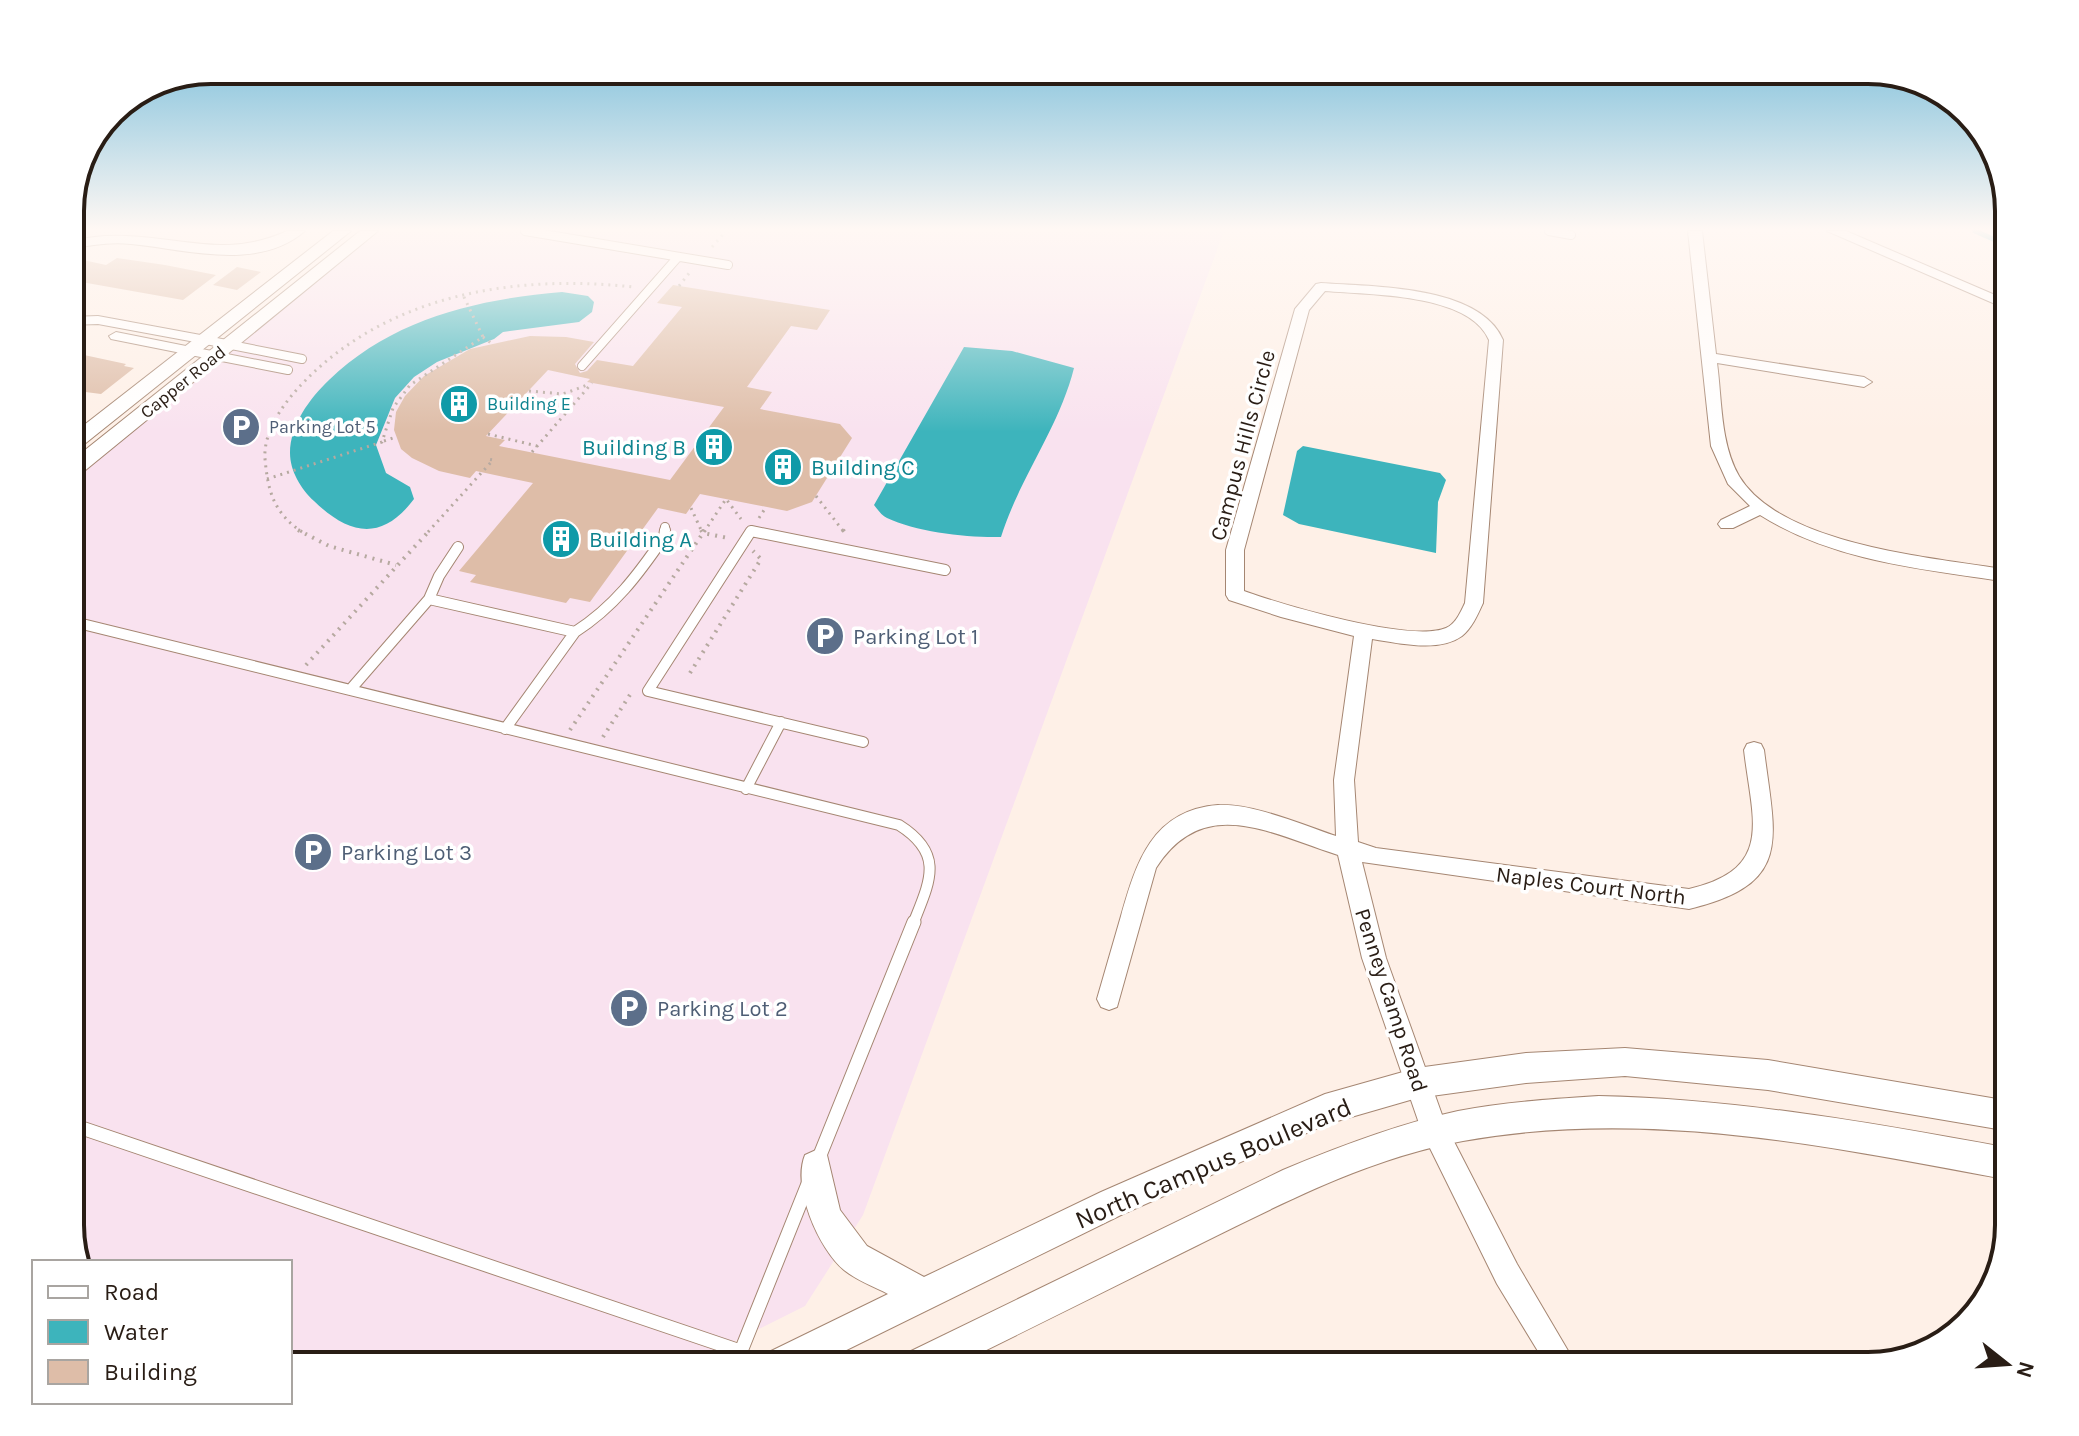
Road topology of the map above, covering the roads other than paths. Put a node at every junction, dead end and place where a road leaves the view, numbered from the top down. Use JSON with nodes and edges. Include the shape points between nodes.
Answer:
{"nodes":[{"id":1,"x":264,"y":298,"type":"edge"},
{"id":2,"x":287,"y":298,"type":"edge"},
{"id":3,"x":642,"y":298,"type":"edge"},
{"id":4,"x":1311,"y":298,"type":"edge"},
{"id":5,"x":1408,"y":298,"type":"edge"},
{"id":6,"x":1702,"y":298,"type":"edge"},
{"id":7,"x":84,"y":320,"type":"edge"},
{"id":8,"x":84,"y":328,"type":"edge"},
{"id":9,"x":150,"y":329,"type":"junction"},
{"id":10,"x":135,"y":341,"type":"junction"},
{"id":11,"x":230,"y":344,"type":"junction"},
{"id":12,"x":204,"y":349,"type":"junction"},
{"id":13,"x":1709,"y":357,"type":"junction"},
{"id":14,"x":302,"y":359,"type":"dead end"},
{"id":15,"x":582,"y":366,"type":"dead end"},
{"id":16,"x":288,"y":370,"type":"dead end"},
{"id":17,"x":1864,"y":382,"type":"dead end"},
{"id":18,"x":84,"y":436,"type":"edge"},
{"id":19,"x":84,"y":459,"type":"edge"},
{"id":20,"x":1761,"y":508,"type":"junction"},
{"id":21,"x":1727,"y":524,"type":"dead end"},
{"id":22,"x":665,"y":527,"type":"dead end"},
{"id":23,"x":458,"y":547,"type":"dead end"},
{"id":24,"x":945,"y":570,"type":"dead end"},
{"id":25,"x":1995,"y":574,"type":"edge"},
{"id":26,"x":429,"y":599,"type":"junction"},
{"id":27,"x":84,"y":624,"type":"edge"},
{"id":28,"x":1364,"y":629,"type":"junction"},
{"id":29,"x":575,"y":632,"type":"junction"},
{"id":30,"x":350,"y":690,"type":"junction"},
{"id":31,"x":781,"y":722,"type":"junction"},
{"id":32,"x":505,"y":729,"type":"junction"},
{"id":33,"x":863,"y":742,"type":"dead end"},
{"id":34,"x":1754,"y":750,"type":"dead end"},
{"id":35,"x":746,"y":789,"type":"junction"},
{"id":36,"x":1348,"y":849,"type":"junction"},
{"id":37,"x":1109,"y":999,"type":"dead end"},
{"id":38,"x":1417,"y":1083,"type":"junction"},
{"id":39,"x":1995,"y":1114,"type":"edge"},
{"id":40,"x":84,"y":1129,"type":"edge"},
{"id":41,"x":1435,"y":1132,"type":"junction"},
{"id":42,"x":1995,"y":1161,"type":"edge"},
{"id":43,"x":816,"y":1166,"type":"junction"},
{"id":44,"x":924,"y":1295,"type":"junction"},
{"id":45,"x":740,"y":1351,"type":"joint"},
{"id":46,"x":806,"y":1352,"type":"edge"},
{"id":47,"x":946,"y":1352,"type":"edge"},
{"id":48,"x":1554,"y":1352,"type":"edge"}],
"edges":[{"from":1,"to":12,"type":"street","name":"Capper Road"},
{"from":2,"to":11,"type":"street","name":"Capper Road"},
{"from":3,"to":15,"type":"lane"},
{"from":4,"to":28,"type":"street","name":"Campus Hills Circle","via":[[1302,309],[1235,550],[1235,595],[1292,615]]},
{"from":5,"to":28,"type":"street","name":"Campus Hills Circle","via":[[1457,307],[1482,318],[1496,340],[1474,603],[1451,635],[1423,638]]},
{"from":6,"to":13,"type":"street"},
{"from":7,"to":9,"type":"street"},
{"from":8,"to":10,"type":"street"},
{"from":9,"to":10,"type":"street"},
{"from":9,"to":12,"type":"street"},
{"from":10,"to":12,"type":"street"},
{"from":11,"to":12,"type":"street","name":"Capper Road"},
{"from":11,"to":14,"type":"lane"},
{"from":12,"to":16,"type":"lane"},
{"from":12,"to":18,"type":"street","name":"Capper Road"},
{"from":12,"to":19,"type":"street","name":"Capper Road"},
{"from":13,"to":17,"type":"street"},
{"from":13,"to":20,"type":"street","via":[[1722,456],[1739,489]]},
{"from":20,"to":21,"type":"street"},
{"from":20,"to":25,"type":"street","via":[[1856,550]]},
{"from":22,"to":29,"type":"lane","via":[[664,537],[625,592],[609,610]]},
{"from":23,"to":26,"type":"lane"},
{"from":24,"to":31,"type":"lane","via":[[751,531],[648,691]]},
{"from":26,"to":29,"type":"lane"},
{"from":26,"to":30,"type":"lane"},
{"from":27,"to":30,"type":"lane"},
{"from":28,"to":36,"type":"street","name":"Penney Camp Road","via":[[1344,780]]},
{"from":29,"to":32,"type":"lane"},
{"from":30,"to":32,"type":"lane"},
{"from":31,"to":33,"type":"lane"},
{"from":31,"to":35,"type":"lane"},
{"from":32,"to":35,"type":"lane"},
{"from":34,"to":36,"type":"street","name":"Naples Court North","via":[[1763,839],[1758,864],[1741,884],[1714,896],[1655,895]]},
{"from":35,"to":43,"type":"lane","via":[[899,825],[920,838],[931,859],[930,881]]},
{"from":36,"to":37,"type":"street","name":"Naples Court North","via":[[1219,814],[1176,830],[1146,865]]},
{"from":36,"to":38,"type":"street","name":"Penney Camp Road","via":[[1374,958]]},
{"from":38,"to":39,"type":"street","name":"North Campus Boulevard","via":[[1625,1062],[1768,1075]]},
{"from":38,"to":41,"type":"street","name":"Penney Camp Road"},
{"from":38,"to":44,"type":"street","name":"North Campus Boulevard","via":[[1325,1109],[1112,1203]]},
{"from":40,"to":45,"type":"lane"},
{"from":41,"to":42,"type":"street","name":"North Campus Boulevard","via":[[1535,1116],[1673,1112],[1804,1127]]},
{"from":41,"to":47,"type":"street","name":"North Campus Boulevard","via":[[1294,1181]]},
{"from":41,"to":48,"type":"street","name":"Penney Camp Road","via":[[1507,1274]]},
{"from":43,"to":44,"type":"street","via":[[825,1217],[855,1258]]},
{"from":43,"to":45,"type":"lane"},
{"from":44,"to":46,"type":"street","name":"North Campus Boulevard"}]}
